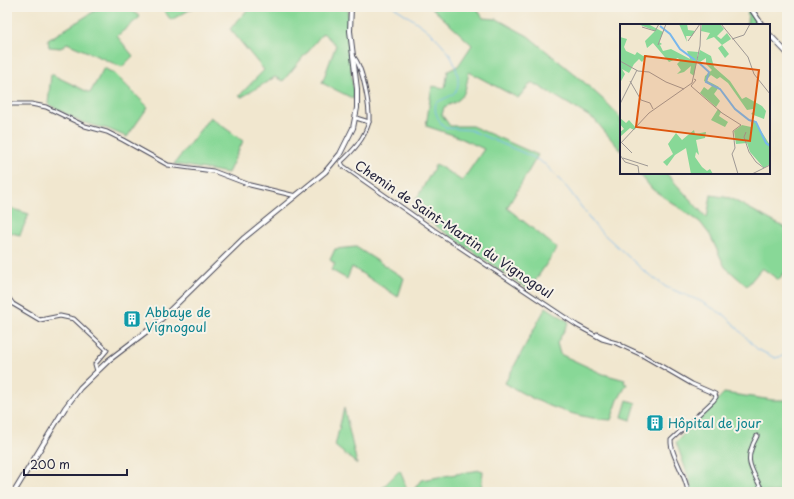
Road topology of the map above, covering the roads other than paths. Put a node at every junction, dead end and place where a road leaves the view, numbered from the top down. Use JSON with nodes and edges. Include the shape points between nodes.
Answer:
{"nodes":[{"id":1,"x":351,"y":7,"type":"edge"},
{"id":2,"x":750,"y":7,"type":"edge"},
{"id":3,"x":761,"y":24,"type":"edge"},
{"id":4,"x":770,"y":35,"type":"edge"},
{"id":5,"x":787,"y":52,"type":"edge"},
{"id":6,"x":353,"y":56,"type":"junction"},
{"id":7,"x":7,"y":104,"type":"edge"},
{"id":8,"x":356,"y":118,"type":"junction"},
{"id":9,"x":369,"y":122,"type":"junction"},
{"id":10,"x":296,"y":196,"type":"junction"},
{"id":11,"x":7,"y":296,"type":"edge"},
{"id":12,"x":97,"y":371,"type":"junction"},
{"id":13,"x":757,"y":436,"type":"dead end"},
{"id":14,"x":14,"y":492,"type":"edge"},
{"id":15,"x":688,"y":492,"type":"edge"},
{"id":16,"x":763,"y":492,"type":"edge"}],
"edges":[{"from":1,"to":6,"type":"street"},
{"from":2,"to":3,"type":"street"},
{"from":4,"to":5,"type":"street"},
{"from":6,"to":8,"type":"street","via":[[357,89]]},
{"from":6,"to":9,"type":"street","name":"Chemin de Saint-Martin du Vignogoul","via":[[358,61],[370,114]]},
{"from":7,"to":10,"type":"street","via":[[46,107],[85,126],[124,140],[168,165],[213,171],[250,185]]},
{"from":8,"to":9,"type":"street"},
{"from":8,"to":10,"type":"street","via":[[340,154],[325,172]]},
{"from":9,"to":15,"type":"street","name":"Chemin de Saint-Martin du Vignogoul","via":[[367,131],[356,148],[341,162],[343,166],[578,326],[602,339],[620,344],[715,394],[714,401],[671,440],[671,447]]},
{"from":10,"to":12,"type":"street","via":[[244,238],[155,325]]},
{"from":11,"to":12,"type":"street","via":[[13,304],[40,320],[60,316],[74,320],[107,350],[94,364]]},
{"from":12,"to":14,"type":"street","via":[[72,398]]},
{"from":13,"to":16,"type":"street","via":[[749,456],[752,472]]}]}
